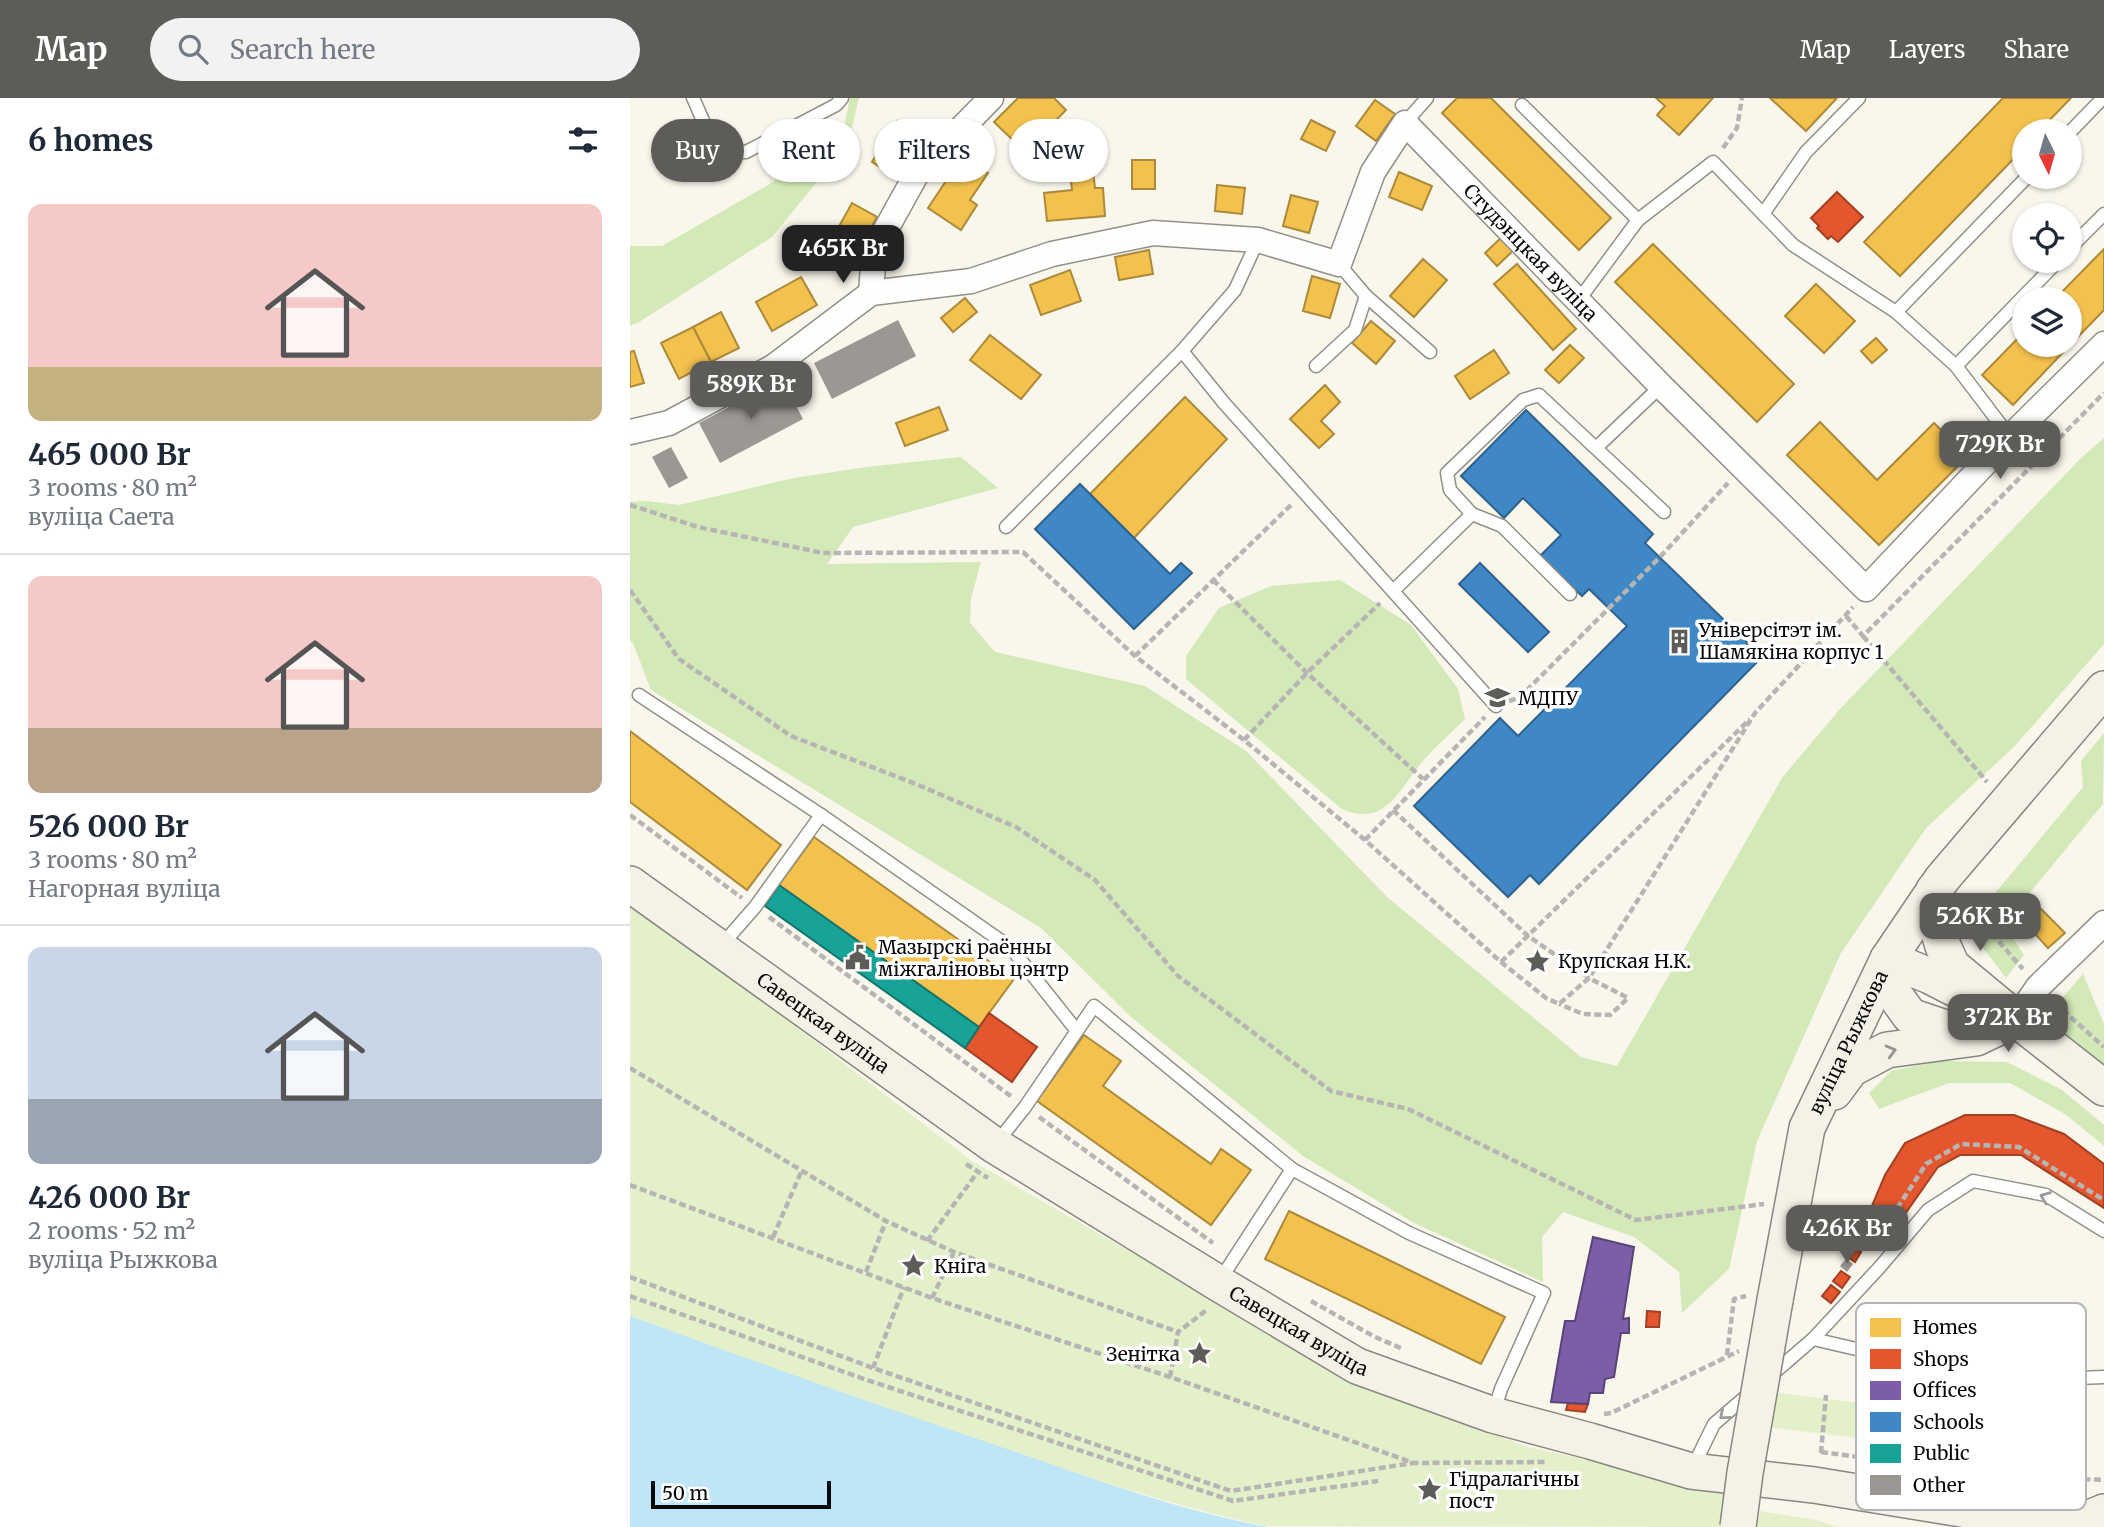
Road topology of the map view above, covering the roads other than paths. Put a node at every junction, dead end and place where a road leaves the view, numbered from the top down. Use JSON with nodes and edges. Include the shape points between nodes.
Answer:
{"nodes":[{"id":1,"x":693,"y":98,"type":"edge"},
{"id":2,"x":842,"y":98,"type":"edge"},
{"id":3,"x":991,"y":98,"type":"edge"},
{"id":4,"x":1427,"y":98,"type":"edge"},
{"id":5,"x":1859,"y":98,"type":"edge"},
{"id":6,"x":2103,"y":98,"type":"edge"},
{"id":7,"x":1522,"y":105,"type":"dead end"},
{"id":8,"x":2082,"y":120,"type":"edge"},
{"id":9,"x":1405,"y":123,"type":"junction"},
{"id":10,"x":2015,"y":189,"type":"edge"},
{"id":11,"x":1763,"y":214,"type":"junction"},
{"id":12,"x":2104,"y":214,"type":"edge"},
{"id":13,"x":1638,"y":220,"type":"junction"},
{"id":14,"x":2082,"y":236,"type":"edge"},
{"id":15,"x":1258,"y":240,"type":"junction"},
{"id":16,"x":1339,"y":264,"type":"junction"},
{"id":17,"x":2046,"y":273,"type":"edge"},
{"id":18,"x":871,"y":293,"type":"junction"},
{"id":19,"x":1366,"y":296,"type":"junction"},
{"id":20,"x":1578,"y":300,"type":"junction"},
{"id":21,"x":1896,"y":312,"type":"junction"},
{"id":22,"x":2104,"y":344,"type":"edge"},
{"id":23,"x":1182,"y":351,"type":"junction"},
{"id":24,"x":1430,"y":352,"type":"dead end"},
{"id":25,"x":1316,"y":366,"type":"dead end"},
{"id":26,"x":1955,"y":366,"type":"junction"},
{"id":27,"x":1661,"y":386,"type":"junction"},
{"id":28,"x":630,"y":432,"type":"edge"},
{"id":29,"x":2010,"y":437,"type":"junction"},
{"id":30,"x":1597,"y":447,"type":"junction"},
{"id":31,"x":1664,"y":512,"type":"dead end"},
{"id":32,"x":1472,"y":514,"type":"junction"},
{"id":33,"x":1006,"y":527,"type":"dead end"},
{"id":34,"x":1393,"y":591,"type":"junction"},
{"id":35,"x":1570,"y":594,"type":"dead end"},
{"id":36,"x":2104,"y":689,"type":"edge"},
{"id":37,"x":639,"y":695,"type":"dead end"},
{"id":38,"x":1496,"y":706,"type":"dead end"},
{"id":39,"x":821,"y":815,"type":"junction"},
{"id":40,"x":630,"y":884,"type":"edge"},
{"id":41,"x":1938,"y":884,"type":"junction"},
{"id":42,"x":2104,"y":923,"type":"edge"},
{"id":43,"x":719,"y":948,"type":"junction"},
{"id":44,"x":1888,"y":959,"type":"junction"},
{"id":45,"x":2016,"y":1020,"type":"junction"},
{"id":46,"x":1077,"y":1031,"type":"junction"},
{"id":47,"x":1976,"y":1038,"type":"junction"},
{"id":48,"x":2104,"y":1088,"type":"edge"},
{"id":49,"x":1807,"y":1128,"type":"junction"},
{"id":50,"x":986,"y":1159,"type":"junction"},
{"id":51,"x":1292,"y":1169,"type":"junction"},
{"id":52,"x":2104,"y":1231,"type":"edge"},
{"id":53,"x":1221,"y":1283,"type":"junction"},
{"id":54,"x":1813,"y":1339,"type":"junction"},
{"id":55,"x":1856,"y":1349,"type":"edge"},
{"id":56,"x":2104,"y":1377,"type":"edge"},
{"id":57,"x":2086,"y":1378,"type":"edge"},
{"id":58,"x":1493,"y":1416,"type":"junction"},
{"id":59,"x":1691,"y":1471,"type":"junction"},
{"id":60,"x":1856,"y":1479,"type":"edge"},
{"id":61,"x":1978,"y":1510,"type":"edge"},
{"id":62,"x":1994,"y":1510,"type":"edge"},
{"id":63,"x":2104,"y":1512,"type":"edge"},
{"id":64,"x":1994,"y":1514,"type":"junction"},
{"id":65,"x":2058,"y":1525,"type":"edge"},
{"id":66,"x":2104,"y":1526,"type":"edge"},
{"id":67,"x":1738,"y":1527,"type":"edge"}],
"edges":[{"from":1,"to":2,"type":"lane","via":[[717,146],[731,153],[746,152]]},
{"from":3,"to":18,"type":"street","via":[[916,175],[874,251]]},
{"from":4,"to":9,"type":"lane"},
{"from":5,"to":11,"type":"lane","via":[[1806,152]]},
{"from":6,"to":8,"type":"lane"},
{"from":7,"to":13,"type":"lane"},
{"from":9,"to":16,"type":"street","via":[[1373,172]]},
{"from":9,"to":20,"type":"street","name":"Студэнцкая вуліца"},
{"from":10,"to":21,"type":"lane"},
{"from":11,"to":13,"type":"lane","via":[[1713,162]]},
{"from":11,"to":21,"type":"lane","via":[[1793,245]]},
{"from":12,"to":14,"type":"lane"},
{"from":13,"to":20,"type":"lane"},
{"from":15,"to":16,"type":"street"},
{"from":15,"to":18,"type":"street","via":[[1153,233],[1052,254],[971,281]]},
{"from":15,"to":23,"type":"lane","via":[[1235,290]]},
{"from":16,"to":19,"type":"lane"},
{"from":17,"to":26,"type":"lane"},
{"from":18,"to":28,"type":"street","via":[[773,367],[669,422]]},
{"from":19,"to":24,"type":"lane"},
{"from":19,"to":25,"type":"lane","via":[[1355,330]]},
{"from":20,"to":27,"type":"street","name":"Студэнцкая вуліца"},
{"from":21,"to":26,"type":"lane"},
{"from":22,"to":29,"type":"street"},
{"from":23,"to":33,"type":"lane"},
{"from":23,"to":34,"type":"lane"},
{"from":26,"to":29,"type":"lane"},
{"from":27,"to":29,"type":"street","name":"Студэнцкая вуліца","via":[[1866,589]]},
{"from":27,"to":30,"type":"lane"},
{"from":30,"to":31,"type":"lane"},
{"from":30,"to":32,"type":"lane","via":[[1539,395],[1523,400],[1447,473],[1450,490]]},
{"from":32,"to":34,"type":"lane"},
{"from":32,"to":35,"type":"lane","via":[[1502,526]]},
{"from":34,"to":38,"type":"lane"},
{"from":36,"to":41,"type":"main road","name":"вуліца Рыжкова"},
{"from":37,"to":39,"type":"lane"},
{"from":39,"to":43,"type":"lane","via":[[755,907]]},
{"from":39,"to":46,"type":"lane","via":[[1011,948]]},
{"from":40,"to":43,"type":"main road","name":"Савецкая вуліца"},
{"from":41,"to":44,"type":"main road","name":"вуліца Рыжкова"},
{"from":41,"to":45,"type":"main road","via":[[1935,919],[1952,966]]},
{"from":42,"to":45,"type":"street","via":[[2038,987]]},
{"from":43,"to":50,"type":"main road","name":"Савецкая вуліца"},
{"from":44,"to":45,"type":"main road"},
{"from":44,"to":47,"type":"main road","via":[[1889,987],[1910,1016]]},
{"from":44,"to":49,"type":"main road","name":"вуліца Рыжкова"},
{"from":45,"to":47,"type":"main road"},
{"from":45,"to":48,"type":"main road"},
{"from":46,"to":50,"type":"lane"},
{"from":46,"to":51,"type":"lane","via":[[1094,1006]]},
{"from":49,"to":47,"type":"main road","one_way":true,"via":[[1851,1069],[1875,1056],[1887,1050]]},
{"from":49,"to":67,"type":"main road","name":"вуліца Рыжкова","bridge":true,"via":[[1765,1296]]},
{"from":50,"to":53,"type":"main road","name":"Савецкая вуліца"},
{"from":51,"to":53,"type":"lane"},
{"from":51,"to":58,"type":"lane","via":[[1409,1233],[1544,1293]]},
{"from":52,"to":54,"type":"lane","one_way":true,"via":[[2046,1195],[1973,1181],[1928,1210]]},
{"from":53,"to":58,"type":"main road","name":"Савецкая вуліца","via":[[1357,1366]]},
{"from":54,"to":55,"type":"lane"},
{"from":54,"to":59,"type":"lane","one_way":true,"via":[[1714,1424]]},
{"from":56,"to":57,"type":"lane"},
{"from":58,"to":59,"type":"main road","name":"Савецкая вуліца"},
{"from":59,"to":60,"type":"main road","name":"Савецкая вуліца","via":[[1817,1469]]},
{"from":61,"to":64,"type":"main road","name":"Савецкая вуліца"},
{"from":62,"to":64,"type":"lane"},
{"from":63,"to":65,"type":"main road"},
{"from":64,"to":65,"type":"main road","name":"Савецкая вуліца"},
{"from":65,"to":66,"type":"main road"}]}
